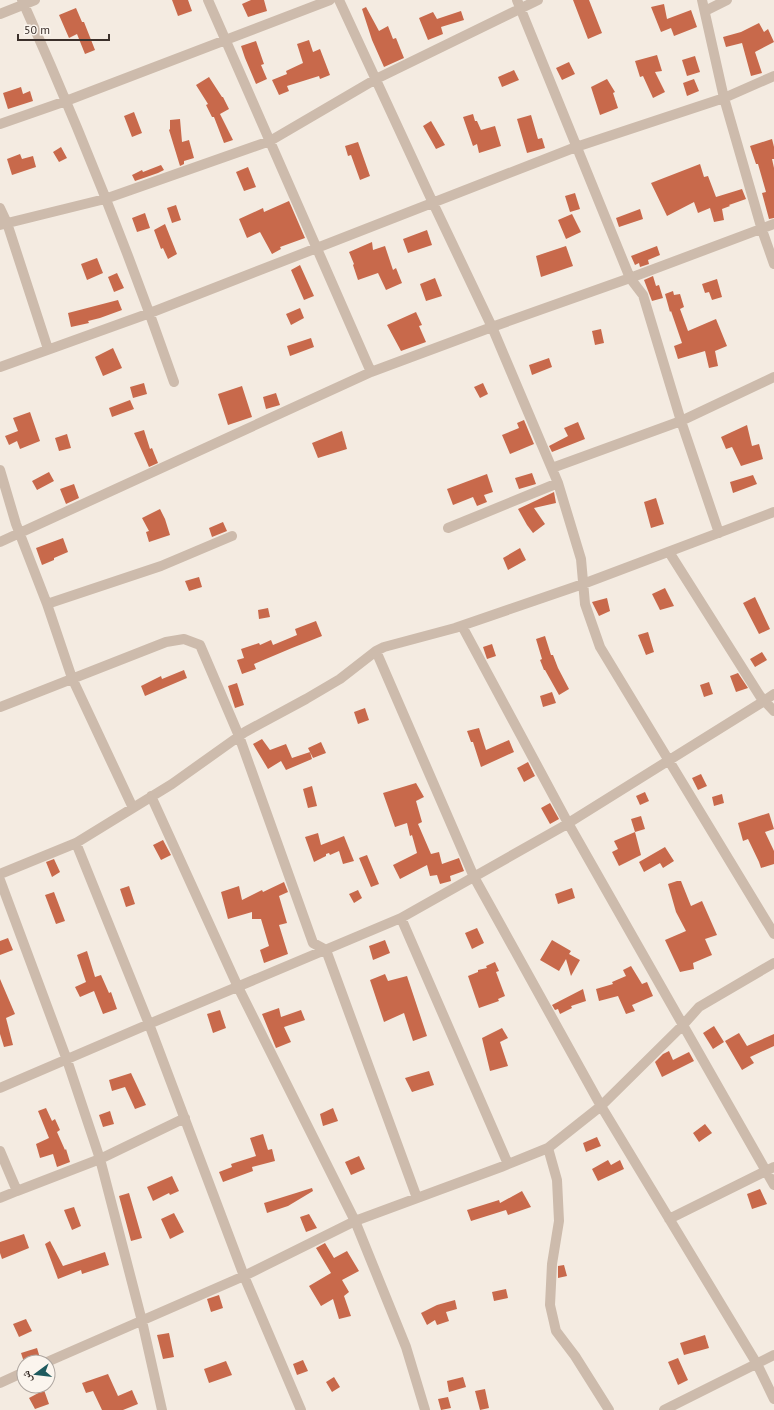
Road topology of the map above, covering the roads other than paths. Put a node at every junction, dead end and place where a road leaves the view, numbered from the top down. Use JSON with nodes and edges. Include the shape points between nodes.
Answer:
{"nodes":[{"id":1,"x":35,"y":0,"type":"edge"},
{"id":2,"x":208,"y":0,"type":"edge"},
{"id":3,"x":330,"y":0,"type":"edge"},
{"id":4,"x":339,"y":0,"type":"edge"},
{"id":5,"x":538,"y":0,"type":"edge"},
{"id":6,"x":702,"y":0,"type":"edge"},
{"id":7,"x":727,"y":0,"type":"edge"},
{"id":8,"x":23,"y":2,"type":"edge"},
{"id":9,"x":519,"y":4,"type":"edge"},
{"id":10,"x":705,"y":12,"type":"junction"},
{"id":11,"x":0,"y":14,"type":"edge"},
{"id":12,"x":226,"y":40,"type":"junction"},
{"id":13,"x":774,"y":76,"type":"edge"},
{"id":14,"x":376,"y":79,"type":"junction"},
{"id":15,"x":724,"y":98,"type":"junction"},
{"id":16,"x":66,"y":101,"type":"junction"},
{"id":17,"x":0,"y":124,"type":"edge"},
{"id":18,"x":270,"y":140,"type":"junction"},
{"id":19,"x":576,"y":147,"type":"junction"},
{"id":20,"x":105,"y":199,"type":"junction"},
{"id":21,"x":433,"y":203,"type":"junction"},
{"id":22,"x":0,"y":208,"type":"edge"},
{"id":23,"x":3,"y":224,"type":"edge"},
{"id":24,"x":774,"y":224,"type":"edge"},
{"id":25,"x":762,"y":230,"type":"junction"},
{"id":26,"x":318,"y":248,"type":"junction"},
{"id":27,"x":774,"y":264,"type":"edge"},
{"id":28,"x":630,"y":278,"type":"junction"},
{"id":29,"x":150,"y":313,"type":"junction"},
{"id":30,"x":492,"y":327,"type":"junction"},
{"id":31,"x":48,"y":349,"type":"junction"},
{"id":32,"x":0,"y":367,"type":"edge"},
{"id":33,"x":372,"y":372,"type":"junction"},
{"id":34,"x":774,"y":377,"type":"edge"},
{"id":35,"x":174,"y":382,"type":"dead end"},
{"id":36,"x":681,"y":420,"type":"junction"},
{"id":37,"x":552,"y":468,"type":"junction"},
{"id":38,"x":0,"y":470,"type":"edge"},
{"id":39,"x":558,"y":483,"type":"junction"},
{"id":40,"x":774,"y":512,"type":"edge"},
{"id":41,"x":448,"y":528,"type":"dead end"},
{"id":42,"x":719,"y":533,"type":"junction"},
{"id":43,"x":20,"y":534,"type":"junction"},
{"id":44,"x":232,"y":536,"type":"dead end"},
{"id":45,"x":0,"y":542,"type":"edge"},
{"id":46,"x":669,"y":552,"type":"junction"},
{"id":47,"x":583,"y":584,"type":"junction"},
{"id":48,"x":47,"y":604,"type":"junction"},
{"id":49,"x":462,"y":626,"type":"junction"},
{"id":50,"x":376,"y":651,"type":"junction"},
{"id":51,"x":72,"y":678,"type":"junction"},
{"id":52,"x":774,"y":694,"type":"edge"},
{"id":53,"x":764,"y":701,"type":"junction"},
{"id":54,"x":0,"y":707,"type":"edge"},
{"id":55,"x":774,"y":712,"type":"edge"},
{"id":56,"x":238,"y":736,"type":"junction"},
{"id":57,"x":669,"y":760,"type":"junction"},
{"id":58,"x":151,"y":796,"type":"junction"},
{"id":59,"x":133,"y":808,"type":"junction"},
{"id":60,"x":568,"y":823,"type":"junction"},
{"id":61,"x":76,"y":843,"type":"junction"},
{"id":62,"x":0,"y":874,"type":"edge"},
{"id":63,"x":474,"y":877,"type":"junction"},
{"id":64,"x":0,"y":880,"type":"edge"},
{"id":65,"x":401,"y":918,"type":"junction"},
{"id":66,"x":773,"y":930,"type":"edge"},
{"id":67,"x":326,"y":950,"type":"junction"},
{"id":68,"x":774,"y":963,"type":"edge"},
{"id":69,"x":238,"y":987,"type":"junction"},
{"id":70,"x":149,"y":1024,"type":"junction"},
{"id":71,"x":683,"y":1025,"type":"junction"},
{"id":72,"x":67,"y":1060,"type":"junction"},
{"id":73,"x":0,"y":1088,"type":"edge"},
{"id":74,"x":601,"y":1106,"type":"junction"},
{"id":75,"x":185,"y":1118,"type":"junction"},
{"id":76,"x":548,"y":1148,"type":"junction"},
{"id":77,"x":0,"y":1151,"type":"edge"},
{"id":78,"x":100,"y":1159,"type":"junction"},
{"id":79,"x":508,"y":1164,"type":"junction"},
{"id":80,"x":770,"y":1169,"type":"edge"},
{"id":81,"x":774,"y":1185,"type":"edge"},
{"id":82,"x":17,"y":1191,"type":"junction"},
{"id":83,"x":0,"y":1198,"type":"edge"},
{"id":84,"x":417,"y":1198,"type":"junction"},
{"id":85,"x":669,"y":1219,"type":"junction"},
{"id":86,"x":354,"y":1222,"type":"junction"},
{"id":87,"x":244,"y":1276,"type":"junction"},
{"id":88,"x":142,"y":1321,"type":"junction"},
{"id":89,"x":774,"y":1356,"type":"edge"},
{"id":90,"x":56,"y":1358,"type":"edge"},
{"id":91,"x":757,"y":1364,"type":"junction"},
{"id":92,"x":16,"y":1376,"type":"edge"},
{"id":93,"x":0,"y":1383,"type":"edge"},
{"id":94,"x":774,"y":1399,"type":"edge"},
{"id":95,"x":162,"y":1410,"type":"edge"},
{"id":96,"x":301,"y":1410,"type":"edge"},
{"id":97,"x":425,"y":1410,"type":"edge"},
{"id":98,"x":609,"y":1410,"type":"edge"},
{"id":99,"x":664,"y":1410,"type":"edge"}],
"edges":[{"from":1,"to":8,"type":"street"},
{"from":2,"to":12,"type":"street"},
{"from":3,"to":12,"type":"street"},
{"from":4,"to":14,"type":"street"},
{"from":5,"to":9,"type":"street"},
{"from":6,"to":10,"type":"street"},
{"from":7,"to":10,"type":"street"},
{"from":8,"to":11,"type":"street"},
{"from":8,"to":16,"type":"street"},
{"from":9,"to":14,"type":"street"},
{"from":9,"to":19,"type":"street"},
{"from":10,"to":15,"type":"street"},
{"from":12,"to":16,"type":"street"},
{"from":12,"to":18,"type":"street"},
{"from":13,"to":15,"type":"street"},
{"from":14,"to":18,"type":"street"},
{"from":14,"to":21,"type":"street"},
{"from":15,"to":19,"type":"street"},
{"from":15,"to":25,"type":"street"},
{"from":16,"to":17,"type":"street"},
{"from":16,"to":20,"type":"street"},
{"from":18,"to":20,"type":"street"},
{"from":18,"to":26,"type":"street"},
{"from":19,"to":21,"type":"street"},
{"from":19,"to":28,"type":"street"},
{"from":20,"to":23,"type":"street"},
{"from":20,"to":29,"type":"street"},
{"from":21,"to":26,"type":"street"},
{"from":21,"to":30,"type":"street"},
{"from":22,"to":23,"type":"street"},
{"from":23,"to":31,"type":"street"},
{"from":24,"to":25,"type":"street"},
{"from":25,"to":27,"type":"street"},
{"from":25,"to":28,"type":"street"},
{"from":26,"to":29,"type":"street"},
{"from":26,"to":33,"type":"street"},
{"from":28,"to":30,"type":"street"},
{"from":28,"to":36,"type":"street","via":[[643,295]]},
{"from":29,"to":31,"type":"street"},
{"from":29,"to":35,"type":"street"},
{"from":30,"to":33,"type":"street"},
{"from":30,"to":37,"type":"street"},
{"from":31,"to":32,"type":"street"},
{"from":33,"to":43,"type":"street"},
{"from":34,"to":36,"type":"street"},
{"from":36,"to":37,"type":"street"},
{"from":36,"to":42,"type":"street"},
{"from":37,"to":39,"type":"street"},
{"from":38,"to":43,"type":"street"},
{"from":39,"to":41,"type":"street"},
{"from":39,"to":47,"type":"street","via":[[581,559]]},
{"from":40,"to":42,"type":"street"},
{"from":42,"to":46,"type":"street"},
{"from":43,"to":45,"type":"street"},
{"from":43,"to":48,"type":"street"},
{"from":44,"to":48,"type":"street","via":[[161,566]]},
{"from":46,"to":47,"type":"street"},
{"from":46,"to":53,"type":"street"},
{"from":47,"to":49,"type":"street"},
{"from":47,"to":57,"type":"street","via":[[584,604],[600,646]]},
{"from":48,"to":51,"type":"street"},
{"from":49,"to":50,"type":"street"},
{"from":49,"to":60,"type":"street"},
{"from":50,"to":56,"type":"street","via":[[340,679]]},
{"from":50,"to":63,"type":"street"},
{"from":51,"to":54,"type":"street"},
{"from":51,"to":56,"type":"street","via":[[166,642],[184,639],[200,644]]},
{"from":51,"to":59,"type":"street"},
{"from":52,"to":53,"type":"street"},
{"from":53,"to":55,"type":"street"},
{"from":53,"to":57,"type":"street"},
{"from":56,"to":58,"type":"street","via":[[172,784]]},
{"from":56,"to":67,"type":"street","via":[[312,943]]},
{"from":57,"to":60,"type":"street"},
{"from":57,"to":66,"type":"street"},
{"from":58,"to":59,"type":"street"},
{"from":58,"to":69,"type":"street"},
{"from":59,"to":61,"type":"street"},
{"from":60,"to":63,"type":"street"},
{"from":60,"to":71,"type":"street"},
{"from":61,"to":62,"type":"street"},
{"from":61,"to":70,"type":"street"},
{"from":63,"to":65,"type":"street"},
{"from":63,"to":74,"type":"street"},
{"from":64,"to":72,"type":"street"},
{"from":65,"to":67,"type":"street"},
{"from":65,"to":79,"type":"street"},
{"from":67,"to":69,"type":"street"},
{"from":67,"to":84,"type":"street"},
{"from":68,"to":71,"type":"street","via":[[699,1007]]},
{"from":69,"to":70,"type":"street"},
{"from":69,"to":86,"type":"street"},
{"from":70,"to":72,"type":"street"},
{"from":70,"to":75,"type":"street"},
{"from":71,"to":74,"type":"street"},
{"from":71,"to":80,"type":"street"},
{"from":72,"to":73,"type":"street"},
{"from":72,"to":78,"type":"street"},
{"from":74,"to":76,"type":"street"},
{"from":74,"to":85,"type":"street"},
{"from":75,"to":78,"type":"street"},
{"from":75,"to":87,"type":"street"},
{"from":76,"to":79,"type":"street"},
{"from":76,"to":98,"type":"street","via":[[557,1180],[559,1220],[552,1264],[550,1305],[556,1331]]},
{"from":77,"to":82,"type":"street"},
{"from":78,"to":82,"type":"street"},
{"from":78,"to":88,"type":"street"},
{"from":79,"to":84,"type":"street"},
{"from":80,"to":81,"type":"street"},
{"from":80,"to":85,"type":"street"},
{"from":82,"to":83,"type":"street"},
{"from":84,"to":86,"type":"street"},
{"from":85,"to":91,"type":"street"},
{"from":86,"to":87,"type":"street"},
{"from":86,"to":97,"type":"street","via":[[406,1347]]},
{"from":87,"to":88,"type":"street"},
{"from":87,"to":96,"type":"street"},
{"from":88,"to":90,"type":"street"},
{"from":88,"to":95,"type":"street"},
{"from":89,"to":91,"type":"street"},
{"from":91,"to":94,"type":"street"},
{"from":91,"to":99,"type":"street"},
{"from":92,"to":93,"type":"street"}]}
